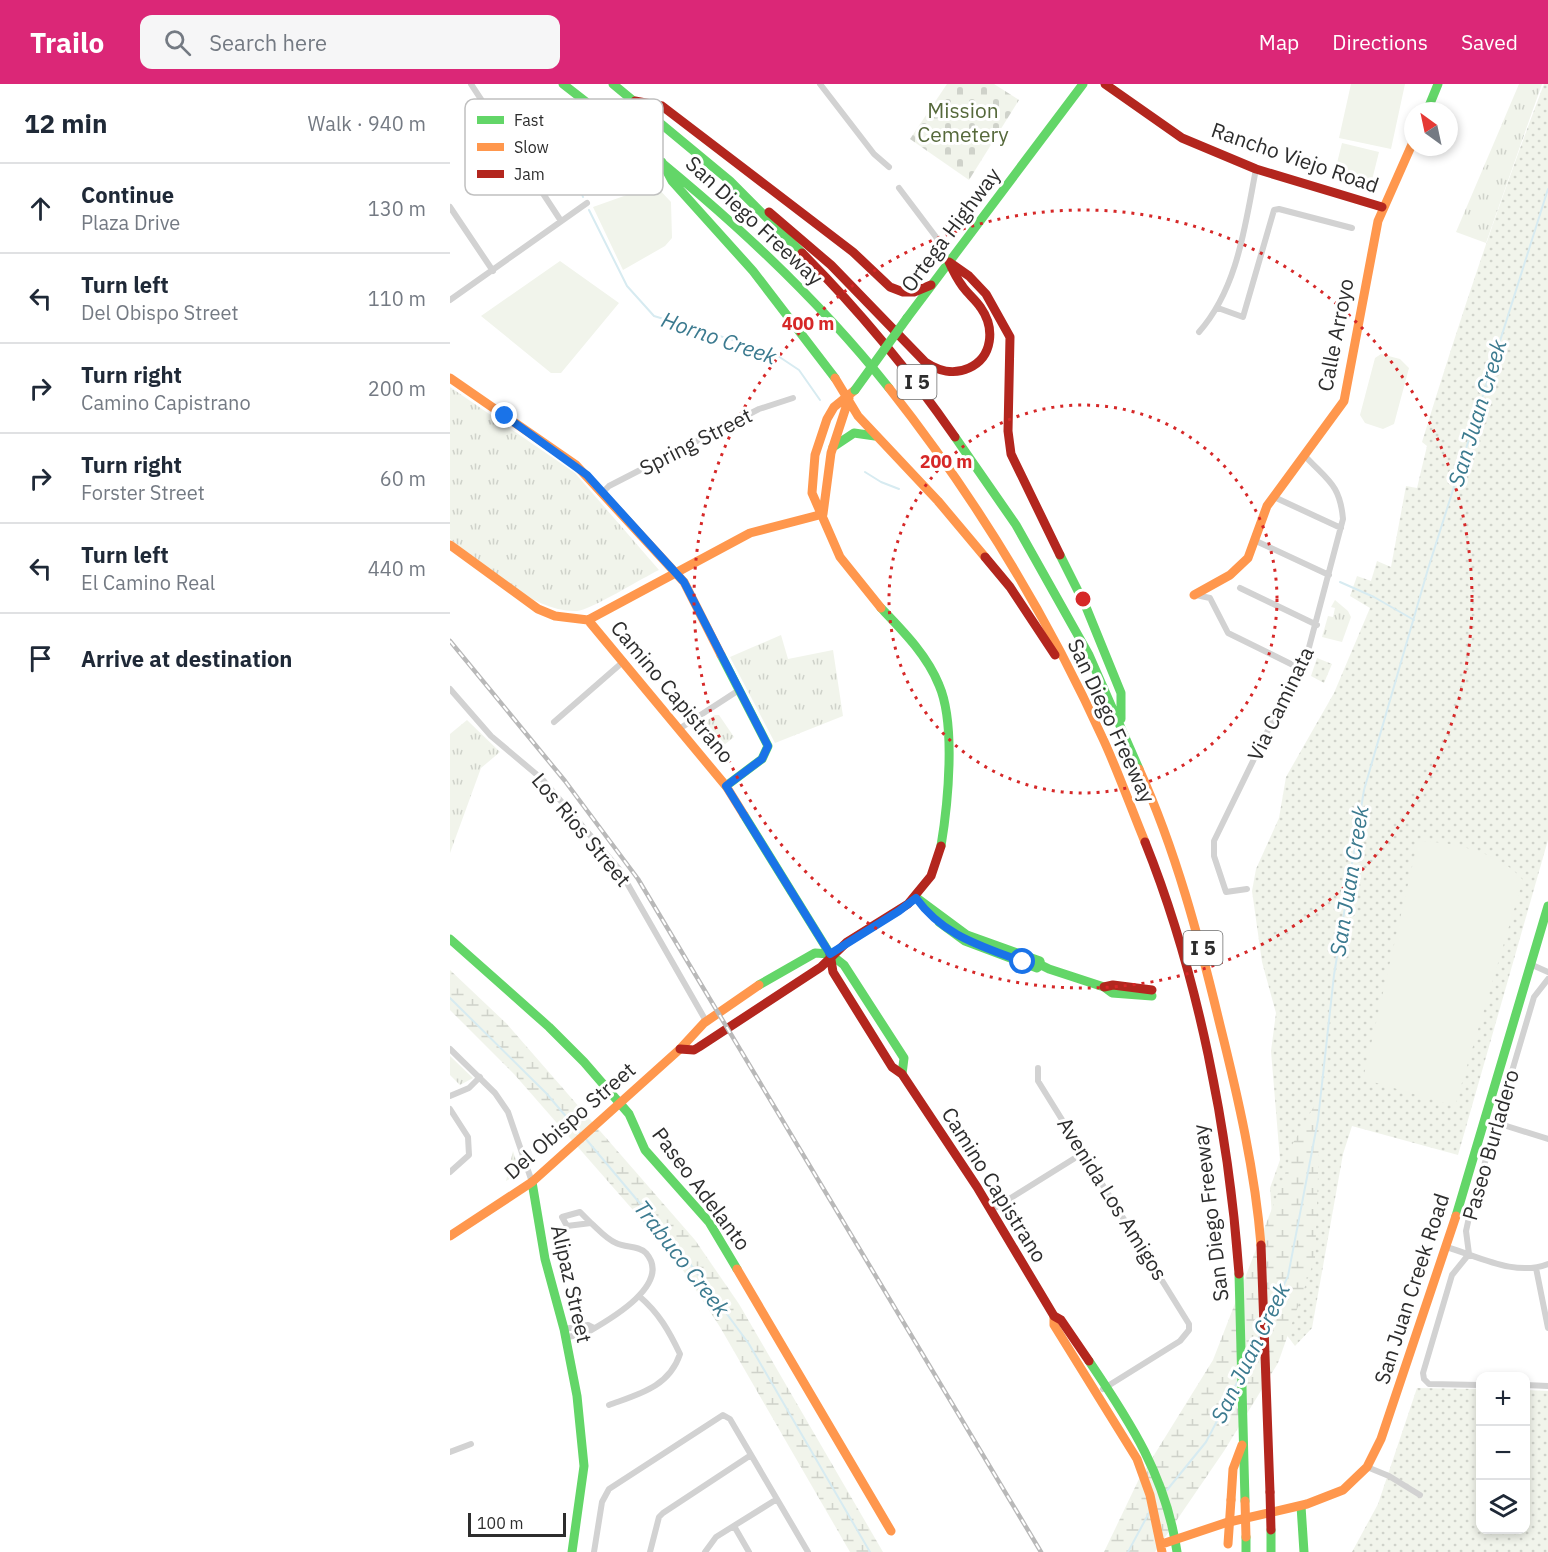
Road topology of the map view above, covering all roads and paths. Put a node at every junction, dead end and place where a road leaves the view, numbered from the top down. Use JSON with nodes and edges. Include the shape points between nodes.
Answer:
{"nodes":[{"id":1,"x":471,"y":84,"type":"edge"},
{"id":2,"x":564,"y":84,"type":"edge"},
{"id":3,"x":613,"y":84,"type":"edge"},
{"id":4,"x":820,"y":84,"type":"edge"},
{"id":5,"x":1083,"y":84,"type":"edge"},
{"id":6,"x":1106,"y":84,"type":"edge"},
{"id":7,"x":1438,"y":84,"type":"edge"},
{"id":8,"x":481,"y":99,"type":"edge"},
{"id":9,"x":584,"y":99,"type":"edge"},
{"id":10,"x":634,"y":99,"type":"edge"},
{"id":11,"x":1431,"y":102,"type":"edge"},
{"id":12,"x":663,"y":107,"type":"edge"},
{"id":13,"x":663,"y":124,"type":"edge"},
{"id":14,"x":1406,"y":156,"type":"edge"},
{"id":15,"x":663,"y":160,"type":"edge"},
{"id":16,"x":663,"y":164,"type":"edge"},
{"id":17,"x":889,"y":167,"type":"dead end"},
{"id":18,"x":1256,"y":169,"type":"junction"},
{"id":19,"x":899,"y":188,"type":"dead end"},
{"id":20,"x":742,"y":193,"type":"junction"},
{"id":21,"x":544,"y":195,"type":"edge"},
{"id":22,"x":587,"y":203,"type":"dead end"},
{"id":23,"x":450,"y":207,"type":"edge"},
{"id":24,"x":1382,"y":207,"type":"junction"},
{"id":25,"x":561,"y":221,"type":"junction"},
{"id":26,"x":1352,"y":228,"type":"dead end"},
{"id":27,"x":949,"y":262,"type":"junction"},
{"id":28,"x":493,"y":271,"type":"junction"},
{"id":29,"x":931,"y":285,"type":"junction"},
{"id":30,"x":450,"y":300,"type":"edge"},
{"id":31,"x":1218,"y":308,"type":"junction"},
{"id":32,"x":1199,"y":332,"type":"dead end"},
{"id":33,"x":450,"y":378,"type":"edge"},
{"id":34,"x":793,"y":398,"type":"dead end"},
{"id":35,"x":849,"y":398,"type":"junction"},
{"id":36,"x":875,"y":436,"type":"junction"},
{"id":37,"x":833,"y":447,"type":"junction"},
{"id":38,"x":1309,"y":460,"type":"junction"},
{"id":39,"x":603,"y":492,"type":"junction"},
{"id":40,"x":1274,"y":497,"type":"junction"},
{"id":41,"x":823,"y":514,"type":"junction"},
{"id":42,"x":1341,"y":528,"type":"junction"},
{"id":43,"x":1256,"y":541,"type":"junction"},
{"id":44,"x":450,"y":545,"type":"edge"},
{"id":45,"x":676,"y":573,"type":"junction"},
{"id":46,"x":1329,"y":575,"type":"junction"},
{"id":47,"x":1240,"y":588,"type":"dead end"},
{"id":48,"x":1194,"y":595,"type":"joint"},
{"id":49,"x":588,"y":620,"type":"junction"},
{"id":50,"x":1317,"y":625,"type":"junction"},
{"id":51,"x":624,"y":661,"type":"junction"},
{"id":52,"x":1303,"y":670,"type":"junction"},
{"id":53,"x":1075,"y":683,"type":"junction"},
{"id":54,"x":450,"y":688,"type":"edge"},
{"id":55,"x":739,"y":690,"type":"junction"},
{"id":56,"x":554,"y":722,"type":"dead end"},
{"id":57,"x":1121,"y":722,"type":"junction"},
{"id":58,"x":679,"y":729,"type":"junction"},
{"id":59,"x":726,"y":786,"type":"junction"},
{"id":60,"x":1247,"y":889,"type":"dead end"},
{"id":61,"x":916,"y":898,"type":"junction"},
{"id":62,"x":1548,"y":906,"type":"edge"},
{"id":63,"x":450,"y":939,"type":"edge"},
{"id":64,"x":830,"y":954,"type":"junction"},
{"id":65,"x":1530,"y":964,"type":"junction"},
{"id":66,"x":1548,"y":972,"type":"edge"},
{"id":67,"x":1548,"y":979,"type":"edge"},
{"id":68,"x":1152,"y":993,"type":"dead end"},
{"id":69,"x":706,"y":1021,"type":"junction"},
{"id":70,"x":450,"y":1049,"type":"edge"},
{"id":71,"x":680,"y":1049,"type":"junction"},
{"id":72,"x":1038,"y":1068,"type":"dead end"},
{"id":73,"x":902,"y":1074,"type":"junction"},
{"id":74,"x":480,"y":1077,"type":"junction"},
{"id":75,"x":450,"y":1096,"type":"edge"},
{"id":76,"x":619,"y":1102,"type":"junction"},
{"id":77,"x":450,"y":1110,"type":"edge"},
{"id":78,"x":1497,"y":1124,"type":"junction"},
{"id":79,"x":1548,"y":1139,"type":"edge"},
{"id":80,"x":1083,"y":1153,"type":"junction"},
{"id":81,"x":450,"y":1172,"type":"edge"},
{"id":82,"x":532,"y":1182,"type":"junction"},
{"id":83,"x":990,"y":1211,"type":"junction"},
{"id":84,"x":591,"y":1222,"type":"dead end"},
{"id":85,"x":450,"y":1236,"type":"edge"},
{"id":86,"x":1446,"y":1247,"type":"junction"},
{"id":87,"x":1468,"y":1254,"type":"junction"},
{"id":88,"x":1548,"y":1264,"type":"edge"},
{"id":89,"x":1536,"y":1268,"type":"junction"},
{"id":90,"x":639,"y":1296,"type":"junction"},
{"id":91,"x":1054,"y":1316,"type":"junction"},
{"id":92,"x":1548,"y":1328,"type":"edge"},
{"id":93,"x":565,"y":1333,"type":"junction"},
{"id":94,"x":1476,"y":1385,"type":"edge"},
{"id":95,"x":1530,"y":1385,"type":"edge"},
{"id":96,"x":1548,"y":1386,"type":"edge"},
{"id":97,"x":1105,"y":1388,"type":"junction"},
{"id":98,"x":1096,"y":1394,"type":"junction"},
{"id":99,"x":609,"y":1405,"type":"dead end"},
{"id":100,"x":1245,"y":1437,"type":"junction"},
{"id":101,"x":471,"y":1444,"type":"dead end"},
{"id":102,"x":450,"y":1452,"type":"edge"},
{"id":103,"x":751,"y":1455,"type":"junction"},
{"id":104,"x":1367,"y":1467,"type":"junction"},
{"id":105,"x":1420,"y":1495,"type":"dead end"},
{"id":106,"x":777,"y":1498,"type":"junction"},
{"id":107,"x":1301,"y":1506,"type":"junction"},
{"id":108,"x":734,"y":1526,"type":"junction"},
{"id":109,"x":891,"y":1531,"type":"dead end"},
{"id":110,"x":1176,"y":1540,"type":"junction"},
{"id":111,"x":1162,"y":1545,"type":"edge"},
{"id":112,"x":1227,"y":1548,"type":"edge"},
{"id":113,"x":572,"y":1552,"type":"edge"},
{"id":114,"x":594,"y":1552,"type":"edge"},
{"id":115,"x":650,"y":1552,"type":"edge"},
{"id":116,"x":705,"y":1552,"type":"edge"},
{"id":117,"x":749,"y":1552,"type":"edge"},
{"id":118,"x":808,"y":1552,"type":"edge"},
{"id":119,"x":1177,"y":1552,"type":"edge"},
{"id":120,"x":1246,"y":1552,"type":"edge"},
{"id":121,"x":1271,"y":1552,"type":"edge"},
{"id":122,"x":1304,"y":1552,"type":"edge"}],
"edges":[{"from":1,"to":8,"type":"street"},
{"from":2,"to":9,"type":"main road","name":"San Diego Freeway","number":"I 5"},
{"from":3,"to":10,"type":"main road","name":"San Diego Freeway","number":"I 5"},
{"from":4,"to":17,"type":"street","via":[[874,154]]},
{"from":5,"to":27,"type":"main road","name":"Ortega Highway"},
{"from":6,"to":18,"type":"main road","name":"Rancho Viejo Road","via":[[1182,138]]},
{"from":7,"to":11,"type":"main road"},
{"from":12,"to":29,"type":"main road","via":[[853,252],[890,287],[914,292]]},
{"from":13,"to":20,"type":"main road","name":"San Diego Freeway","number":"I 5"},
{"from":14,"to":24,"type":"main road","name":"Calle Arroyo"},
{"from":15,"to":53,"type":"main road","name":"San Diego Freeway","number":"I 5","via":[[773,260],[850,340],[898,399],[965,493],[1041,614]]},
{"from":16,"to":35,"type":"main road","via":[[672,181],[765,285]]},
{"from":18,"to":24,"type":"main road","name":"Rancho Viejo Road"},
{"from":18,"to":31,"type":"street","via":[[1235,265]]},
{"from":19,"to":27,"type":"street","via":[[936,237]]},
{"from":20,"to":27,"type":"main road","via":[[793,228],[931,367],[957,372],[980,361],[991,338],[984,312],[960,284]]},
{"from":20,"to":57,"type":"main road","name":"San Diego Freeway","number":"I 5","via":[[866,322],[955,432],[1037,558]]},
{"from":21,"to":25,"type":"street"},
{"from":22,"to":25,"type":"street"},
{"from":23,"to":28,"type":"street"},
{"from":24,"to":38,"type":"main road","name":"Calle Arroyo","via":[[1344,401]]},
{"from":25,"to":28,"type":"street"},
{"from":26,"to":31,"type":"street","via":[[1274,210],[1243,317]]},
{"from":27,"to":29,"type":"main road","name":"Ortega Highway"},
{"from":27,"to":57,"type":"main road","via":[[967,272],[1007,329],[1011,454],[1086,607],[1121,693]]},
{"from":28,"to":30,"type":"street"},
{"from":29,"to":35,"type":"main road","name":"Ortega Highway","bridge":true},
{"from":31,"to":32,"type":"street"},
{"from":33,"to":39,"type":"main road","via":[[576,465]]},
{"from":34,"to":39,"type":"street","name":"Spring Street","via":[[759,409]]},
{"from":35,"to":36,"type":"main road"},
{"from":35,"to":37,"type":"main road","name":"Ortega Highway"},
{"from":35,"to":41,"type":"main road","name":"Ortega Highway","via":[[834,407],[816,448],[814,501]]},
{"from":36,"to":37,"type":"main road","via":[[854,433]]},
{"from":36,"to":53,"type":"main road","via":[[938,501],[1010,587]]},
{"from":37,"to":41,"type":"main road","name":"Ortega Highway"},
{"from":38,"to":40,"type":"main road","name":"Calle Arroyo"},
{"from":38,"to":42,"type":"street","name":"Via Caminata","via":[[1335,486],[1342,501]]},
{"from":39,"to":45,"type":"main road"},
{"from":40,"to":42,"type":"street"},
{"from":40,"to":43,"type":"main road","name":"Calle Arroyo","via":[[1263,514]]},
{"from":41,"to":45,"type":"main road","via":[[750,533]]},
{"from":41,"to":61,"type":"main road","name":"Del Obispo Street","via":[[843,562],[928,664],[946,707],[949,729],[942,839],[932,874]]},
{"from":42,"to":46,"type":"street","name":"Via Caminata"},
{"from":43,"to":46,"type":"street"},
{"from":43,"to":48,"type":"main road","name":"Calle Arroyo","via":[[1247,559],[1235,570]]},
{"from":44,"to":49,"type":"main road","name":"Camino Capistrano","via":[[538,609],[555,616]]},
{"from":45,"to":49,"type":"main road"},
{"from":45,"to":55,"type":"main road"},
{"from":46,"to":50,"type":"street","name":"Via Caminata"},
{"from":47,"to":50,"type":"street"},
{"from":48,"to":52,"type":"street","via":[[1210,598],[1228,633]]},
{"from":49,"to":51,"type":"main road","name":"Camino Capistrano"},
{"from":50,"to":52,"type":"street","name":"Via Caminata"},
{"from":51,"to":56,"type":"street"},
{"from":51,"to":58,"type":"main road","name":"Camino Capistrano"},
{"from":52,"to":60,"type":"street","name":"Via Caminata","via":[[1273,720],[1214,841],[1214,856],[1226,892]]},
{"from":53,"to":100,"type":"main road","name":"San Diego Freeway","number":"I 5","via":[[1152,858],[1205,1044],[1226,1159],[1238,1260]]},
{"from":54,"to":69,"type":"street","name":"Los Rios Street","via":[[491,736],[542,779],[619,869]]},
{"from":55,"to":58,"type":"street"},
{"from":55,"to":59,"type":"main road","via":[[767,741],[767,751]]},
{"from":57,"to":121,"type":"main road","name":"San Diego Freeway","number":"I 5","bridge":true,"via":[[1164,828],[1202,941],[1224,1028],[1253,1183],[1261,1239]]},
{"from":58,"to":59,"type":"main road","name":"Camino Capistrano"},
{"from":59,"to":64,"type":"main road","name":"Camino Capistrano"},
{"from":61,"to":64,"type":"main road","name":"Del Obispo Street"},
{"from":61,"to":68,"type":"main road","via":[[940,924],[965,941],[1037,968],[1041,965],[1104,987],[1113,985]]},
{"from":62,"to":65,"type":"main road","name":"San Juan Creek Road"},
{"from":63,"to":76,"type":"main road","name":"Paseo Adelanto","via":[[549,1027]]},
{"from":64,"to":69,"type":"main road","name":"Del Obispo Street","via":[[814,953]]},
{"from":64,"to":71,"type":"main road","name":"Del Obispo Street","via":[[821,967],[699,1047]]},
{"from":64,"to":73,"type":"main road","name":"Camino Capistrano","via":[[833,972],[892,1067]]},
{"from":64,"to":73,"type":"main road","name":"Camino Capistrano","via":[[844,965],[904,1058]]},
{"from":65,"to":66,"type":"street"},
{"from":65,"to":86,"type":"main road","name":"San Juan Creek Road"},
{"from":67,"to":78,"type":"street","name":"Paseo Burladero","via":[[1534,997]]},
{"from":69,"to":71,"type":"main road","name":"Del Obispo Street","via":[[688,1035]]},
{"from":70,"to":74,"type":"street","name":"Alipaz Street"},
{"from":71,"to":76,"type":"main road","name":"Del Obispo Street"},
{"from":72,"to":80,"type":"street","name":"Avenida Los Amigos","via":[[1038,1081]]},
{"from":73,"to":83,"type":"main road","name":"Camino Capistrano"},
{"from":74,"to":75,"type":"street","via":[[469,1088]]},
{"from":74,"to":82,"type":"street","name":"Alipaz Street","via":[[508,1112]]},
{"from":76,"to":82,"type":"main road","name":"Del Obispo Street"},
{"from":76,"to":109,"type":"main road","name":"Paseo Adelanto","via":[[629,1114],[645,1150],[709,1222]]},
{"from":77,"to":81,"type":"street","via":[[468,1137],[469,1155]]},
{"from":78,"to":79,"type":"street"},
{"from":78,"to":87,"type":"street","name":"Paseo Burladero","via":[[1467,1224]]},
{"from":80,"to":83,"type":"street"},
{"from":80,"to":97,"type":"street","name":"Avenida Los Amigos","via":[[1186,1319],[1189,1330],[1180,1341]]},
{"from":82,"to":85,"type":"main road","name":"Del Obispo Street"},
{"from":82,"to":93,"type":"main road","name":"Alipaz Street","via":[[545,1258]]},
{"from":83,"to":91,"type":"main road","name":"Camino Capistrano"},
{"from":84,"to":90,"type":"street","via":[[612,1241],[640,1248],[648,1257],[652,1273]]},
{"from":86,"to":87,"type":"street"},
{"from":86,"to":104,"type":"main road","name":"San Juan Creek Road","via":[[1381,1439]]},
{"from":87,"to":89,"type":"street","via":[[1512,1267]]},
{"from":87,"to":94,"type":"street","via":[[1452,1275],[1423,1372],[1429,1384]]},
{"from":88,"to":89,"type":"street"},
{"from":89,"to":92,"type":"street"},
{"from":90,"to":93,"type":"street","via":[[620,1314],[594,1328],[588,1325]]},
{"from":90,"to":99,"type":"street","via":[[655,1310],[680,1354],[674,1371],[644,1393]]},
{"from":91,"to":97,"type":"main road","name":"Camino Capistrano","via":[[1061,1320]]},
{"from":91,"to":98,"type":"main road","name":"Camino Capistrano","via":[[1054,1325]]},
{"from":93,"to":113,"type":"main road","name":"Alipaz Street","via":[[584,1466]]},
{"from":95,"to":96,"type":"street"},
{"from":97,"to":98,"type":"street"},
{"from":97,"to":110,"type":"main road","name":"Camino Capistrano","via":[[1147,1454]]},
{"from":98,"to":111,"type":"main road","name":"Camino Capistrano","via":[[1140,1465]]},
{"from":100,"to":112,"type":"main road","bridge":true,"via":[[1233,1469]]},
{"from":100,"to":120,"type":"main road","name":"San Diego Freeway","number":"I 5","bridge":true},
{"from":101,"to":102,"type":"street"},
{"from":103,"to":106,"type":"street"},
{"from":103,"to":114,"type":"street","via":[[730,1419],[723,1415],[609,1489],[602,1502]]},
{"from":103,"to":115,"type":"street","via":[[663,1512]]},
{"from":104,"to":105,"type":"street"},
{"from":104,"to":107,"type":"main road","name":"San Juan Creek Road","via":[[1343,1490]]},
{"from":106,"to":108,"type":"street"},
{"from":106,"to":118,"type":"street"},
{"from":107,"to":110,"type":"main road","name":"San Juan Creek Road","via":[[1225,1522]]},
{"from":107,"to":122,"type":"main road"},
{"from":108,"to":116,"type":"street","via":[[709,1543]]},
{"from":108,"to":117,"type":"street"},
{"from":110,"to":111,"type":"main road","name":"San Juan Creek Road"},
{"from":110,"to":119,"type":"main road","name":"Camino Capistrano"}]}
